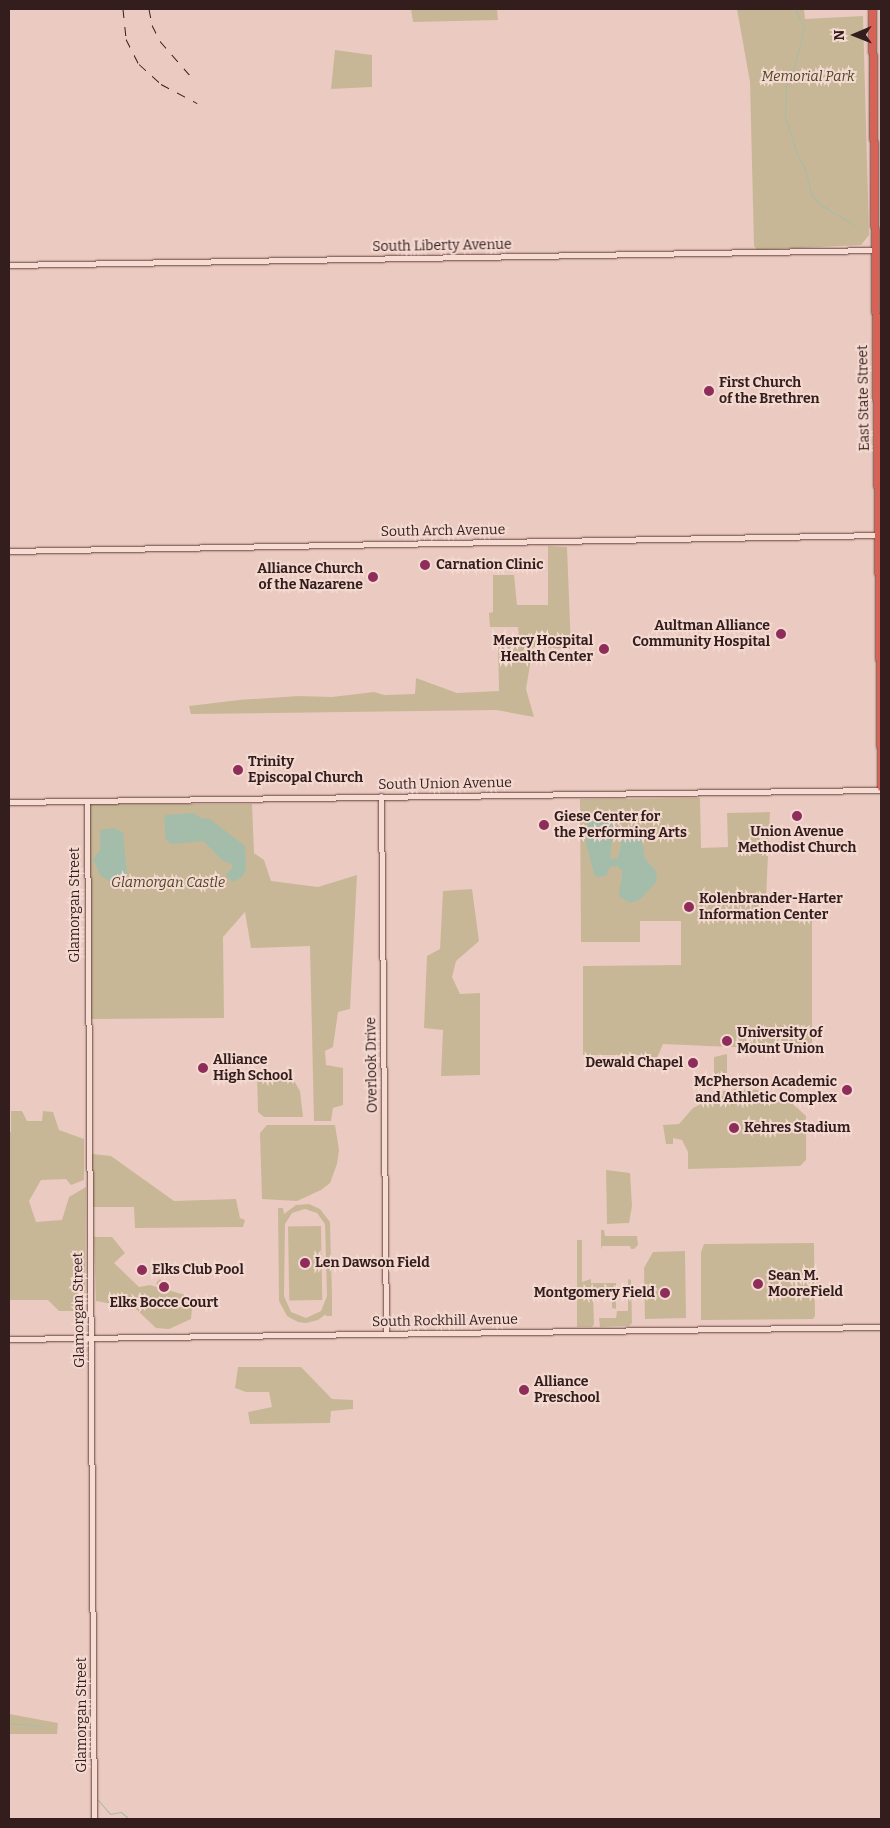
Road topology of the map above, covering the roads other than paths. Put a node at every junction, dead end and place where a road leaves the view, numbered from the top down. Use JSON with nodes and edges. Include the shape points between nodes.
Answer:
{"nodes":[{"id":1,"x":872,"y":9,"type":"edge"},
{"id":2,"x":875,"y":250,"type":"junction"},
{"id":3,"x":9,"y":265,"type":"edge"},
{"id":4,"x":878,"y":535,"type":"junction"},
{"id":5,"x":9,"y":551,"type":"edge"},
{"id":6,"x":881,"y":788,"type":"edge"},
{"id":7,"x":381,"y":796,"type":"junction"},
{"id":8,"x":87,"y":801,"type":"junction"},
{"id":9,"x":9,"y":802,"type":"edge"},
{"id":10,"x":881,"y":1327,"type":"edge"},
{"id":11,"x":386,"y":1333,"type":"junction"},
{"id":12,"x":90,"y":1337,"type":"junction"},
{"id":13,"x":9,"y":1339,"type":"edge"},
{"id":14,"x":94,"y":1819,"type":"edge"}],
"edges":[{"from":1,"to":2,"type":"highway","name":"East State Street"},
{"from":2,"to":3,"type":"street","name":"South Liberty Avenue"},
{"from":2,"to":4,"type":"highway","name":"East State Street"},
{"from":4,"to":5,"type":"street","name":"South Arch Avenue"},
{"from":4,"to":6,"type":"highway","name":"East State Street"},
{"from":6,"to":7,"type":"street","name":"South Union Avenue"},
{"from":7,"to":8,"type":"street","name":"South Union Avenue"},
{"from":7,"to":11,"type":"street","name":"Overlook Drive"},
{"from":8,"to":9,"type":"street","name":"South Union Avenue"},
{"from":8,"to":12,"type":"street","name":"Glamorgan Street"},
{"from":10,"to":11,"type":"street","name":"South Rockhill Avenue"},
{"from":11,"to":12,"type":"street","name":"South Rockhill Avenue"},
{"from":12,"to":13,"type":"street","name":"South Rockhill Avenue"},
{"from":12,"to":14,"type":"street","name":"Glamorgan Street"}]}
